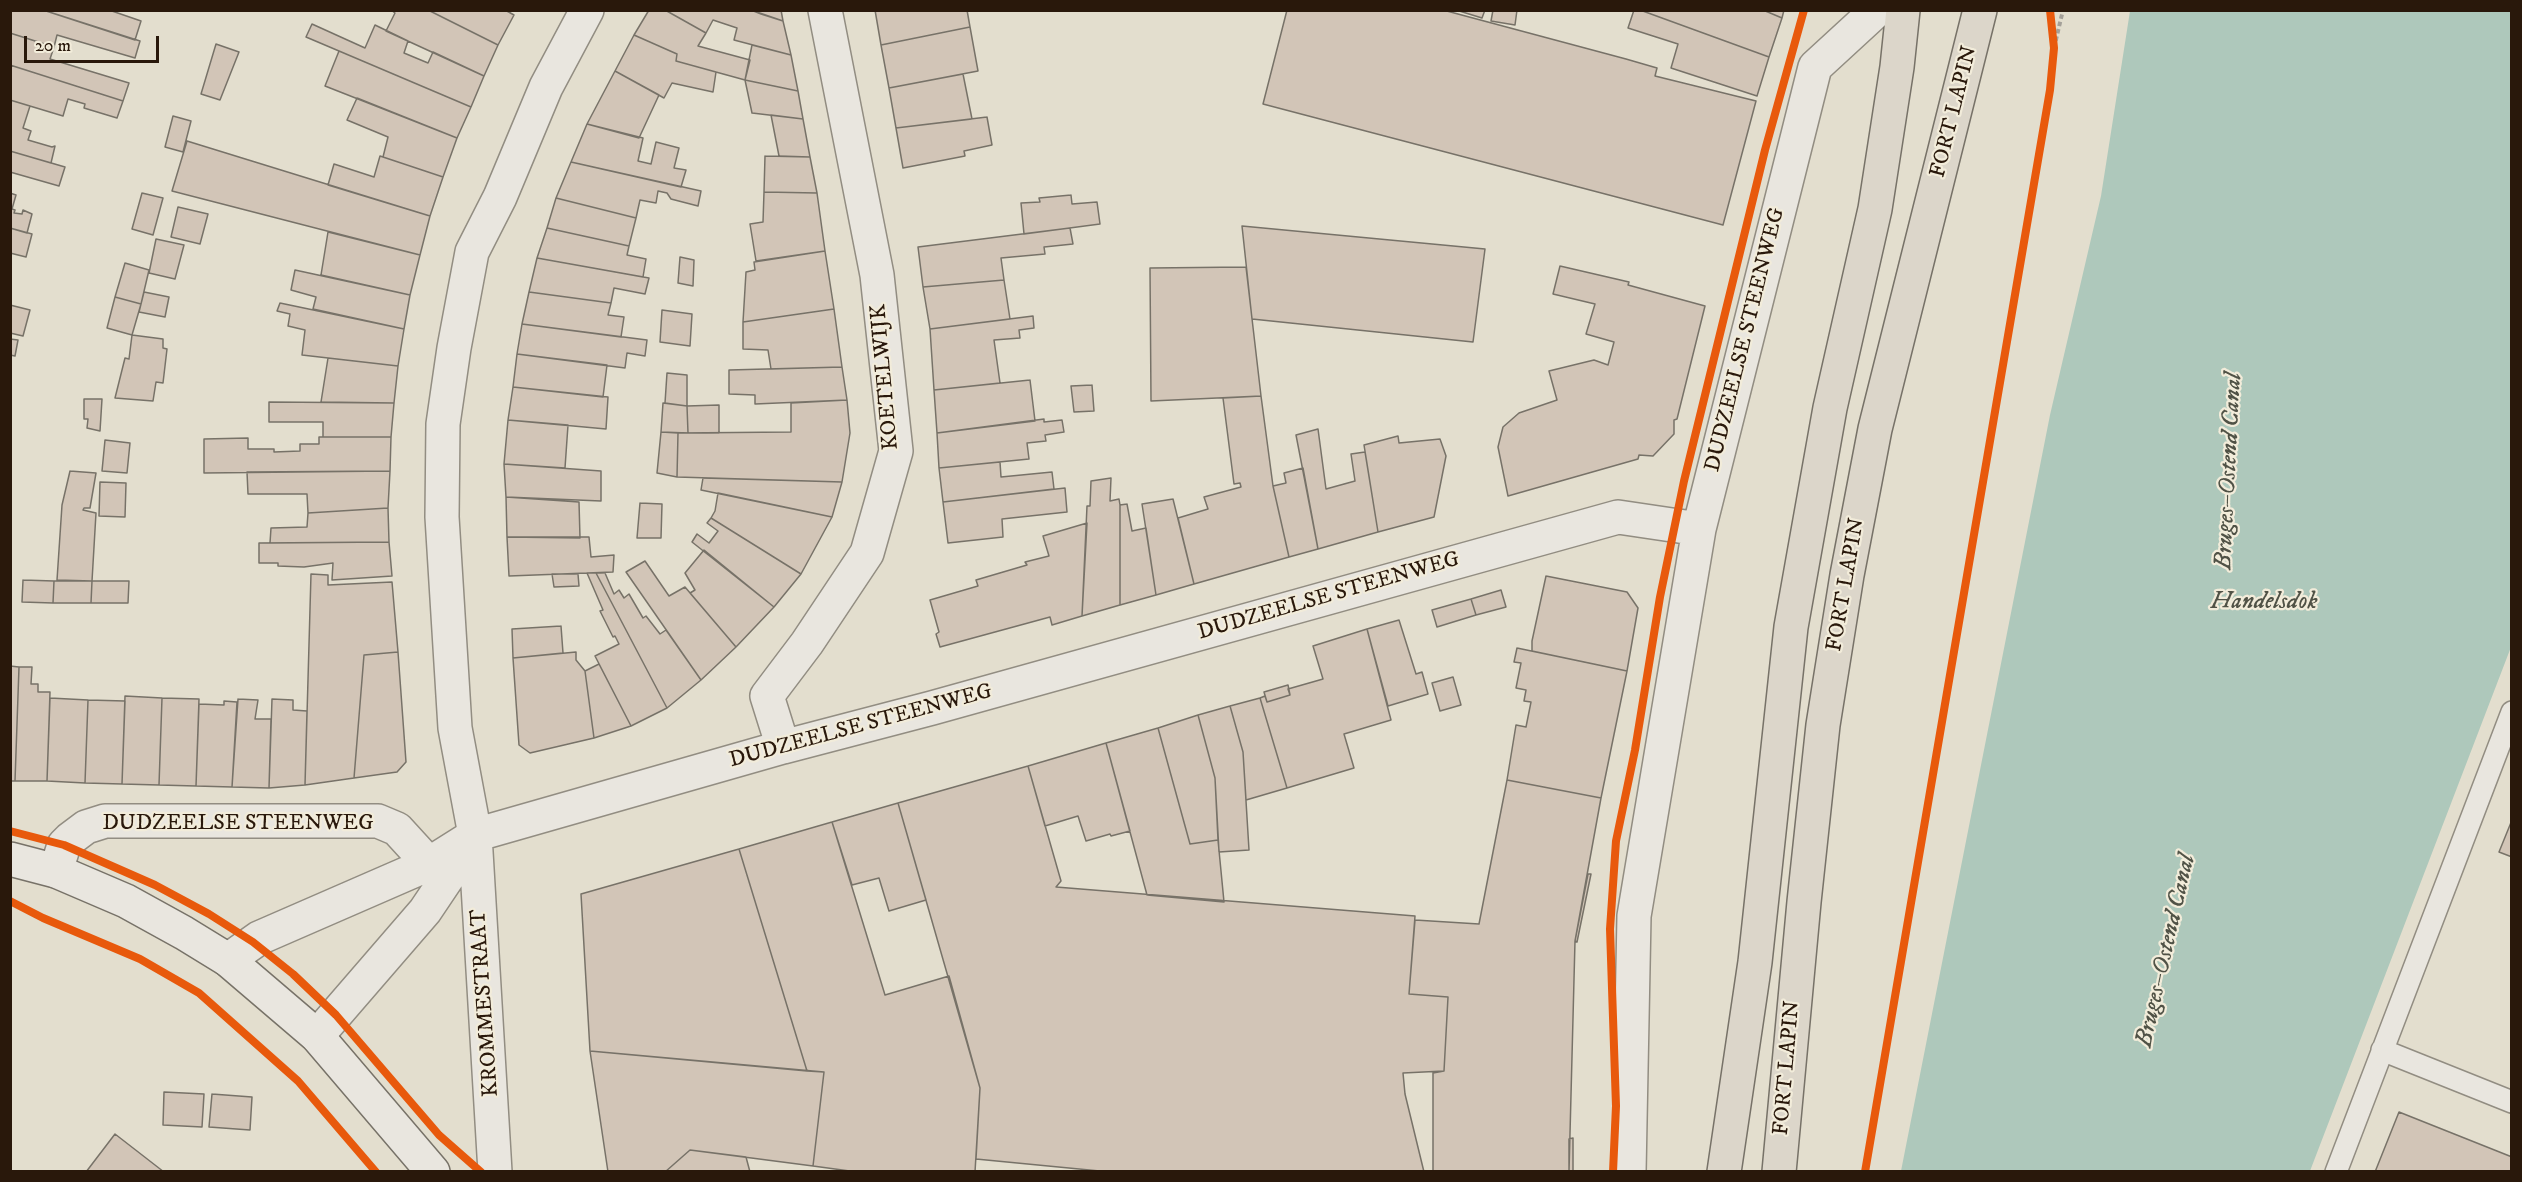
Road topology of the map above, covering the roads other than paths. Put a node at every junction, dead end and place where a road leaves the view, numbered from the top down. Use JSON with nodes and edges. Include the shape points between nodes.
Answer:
{"nodes":[{"id":1,"x":587,"y":10,"type":"edge"},
{"id":2,"x":825,"y":10,"type":"edge"},
{"id":3,"x":1877,"y":10,"type":"edge"},
{"id":4,"x":1903,"y":10,"type":"edge"},
{"id":5,"x":1980,"y":10,"type":"edge"},
{"id":6,"x":1699,"y":529,"type":"junction"},
{"id":7,"x":2511,"y":712,"type":"edge"},
{"id":8,"x":783,"y":747,"type":"junction"},
{"id":9,"x":476,"y":835,"type":"junction"},
{"id":10,"x":10,"y":859,"type":"edge"},
{"id":11,"x":429,"y":864,"type":"junction"},
{"id":12,"x":56,"y":871,"type":"junction"},
{"id":13,"x":228,"y":960,"type":"junction"},
{"id":14,"x":317,"y":1036,"type":"junction"},
{"id":15,"x":2382,"y":1050,"type":"junction"},
{"id":16,"x":2511,"y":1102,"type":"edge"},
{"id":17,"x":433,"y":1172,"type":"edge"},
{"id":18,"x":495,"y":1172,"type":"edge"},
{"id":19,"x":1629,"y":1172,"type":"edge"},
{"id":20,"x":1725,"y":1172,"type":"edge"},
{"id":21,"x":1779,"y":1172,"type":"edge"},
{"id":22,"x":2336,"y":1172,"type":"edge"}],
"edges":[{"from":1,"to":9,"type":"street","name":"KROMMESTRAAT","via":[[546,87],[500,197],[472,252],[445,413],[442,517],[455,728]]},
{"from":2,"to":8,"type":"street","name":"KOETELWIJK","via":[[877,275],[896,451],[867,553],[767,696]]},
{"from":3,"to":6,"type":"street","name":"DUDZEELSE STEENWEG","via":[[1815,67]]},
{"from":4,"to":20,"type":"main road","name":"FORT LAPIN","via":[[1875,209],[1830,408],[1791,627],[1755,962]]},
{"from":5,"to":21,"type":"main road","name":"FORT LAPIN","via":[[1875,429],[1847,575],[1823,725]]},
{"from":6,"to":8,"type":"street","name":"DUDZEELSE STEENWEG","via":[[1618,517]]},
{"from":6,"to":19,"type":"street","via":[[1634,916]]},
{"from":7,"to":15,"type":"lane"},
{"from":8,"to":9,"type":"street","name":"DUDZEELSE STEENWEG"},
{"from":9,"to":11,"type":"street","name":"DUDZEELSE STEENWEG"},
{"from":9,"to":14,"type":"street","via":[[425,911]]},
{"from":9,"to":18,"type":"street","name":"KROMMESTRAAT"},
{"from":10,"to":12,"type":"street"},
{"from":11,"to":12,"type":"street","name":"DUDZEELSE STEENWEG","via":[[397,829],[378,821],[105,820],[86,827],[64,845]]},
{"from":11,"to":13,"type":"street","name":"DUDZEELSE STEENWEG","via":[[260,938]]},
{"from":12,"to":13,"type":"street","via":[[126,901]]},
{"from":13,"to":14,"type":"street"},
{"from":14,"to":17,"type":"street"},
{"from":15,"to":16,"type":"lane"},
{"from":15,"to":22,"type":"lane"}]}
